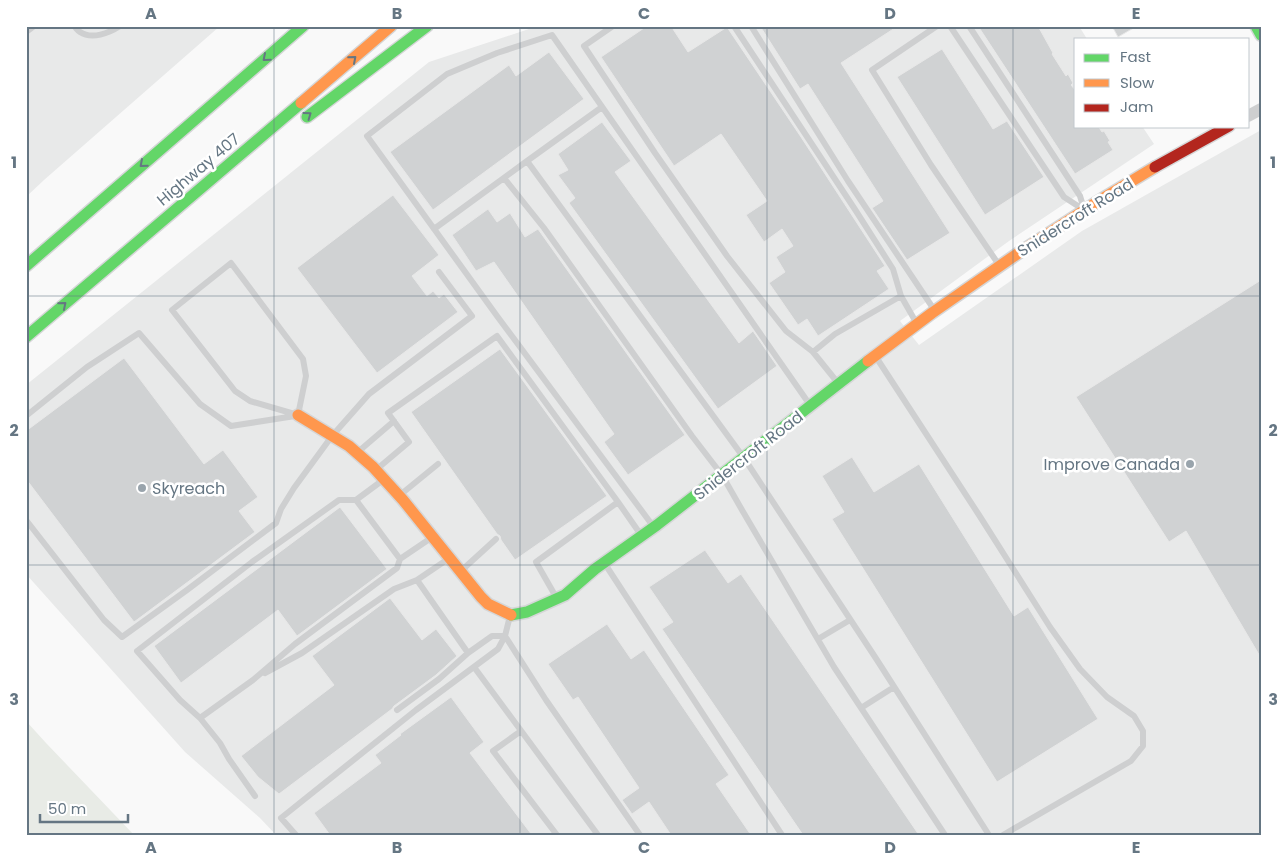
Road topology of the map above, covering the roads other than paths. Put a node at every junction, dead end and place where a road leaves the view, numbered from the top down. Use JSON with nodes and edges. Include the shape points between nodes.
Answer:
{"nodes":[{"id":1,"x":34,"y":26,"type":"edge"},
{"id":2,"x":74,"y":26,"type":"edge"},
{"id":3,"x":120,"y":26,"type":"edge"},
{"id":4,"x":303,"y":26,"type":"edge"},
{"id":5,"x":391,"y":26,"type":"edge"},
{"id":6,"x":426,"y":26,"type":"edge"},
{"id":7,"x":613,"y":26,"type":"edge"},
{"id":8,"x":734,"y":26,"type":"edge"},
{"id":9,"x":751,"y":26,"type":"edge"},
{"id":10,"x":937,"y":26,"type":"edge"},
{"id":11,"x":950,"y":26,"type":"edge"},
{"id":12,"x":969,"y":26,"type":"edge"},
{"id":13,"x":1256,"y":26,"type":"edge"},
{"id":14,"x":26,"y":32,"type":"edge"},
{"id":15,"x":1261,"y":35,"type":"edge"},
{"id":16,"x":602,"y":106,"type":"junction"},
{"id":17,"x":299,"y":122,"type":"dead end"},
{"id":18,"x":1225,"y":128,"type":"edge"},
{"id":19,"x":283,"y":134,"type":"dead end"},
{"id":20,"x":527,"y":161,"type":"junction"},
{"id":21,"x":504,"y":178,"type":"junction"},
{"id":22,"x":1084,"y":210,"type":"junction"},
{"id":23,"x":169,"y":215,"type":"junction"},
{"id":24,"x":434,"y":228,"type":"junction"},
{"id":25,"x":26,"y":266,"type":"edge"},
{"id":26,"x":1000,"y":266,"type":"junction"},
{"id":27,"x":439,"y":272,"type":"dead end"},
{"id":28,"x":902,"y":296,"type":"junction"},
{"id":29,"x":935,"y":311,"type":"junction"},
{"id":30,"x":917,"y":325,"type":"junction"},
{"id":31,"x":26,"y":336,"type":"edge"},
{"id":32,"x":813,"y":352,"type":"junction"},
{"id":33,"x":875,"y":356,"type":"junction"},
{"id":34,"x":839,"y":384,"type":"junction"},
{"id":35,"x":811,"y":406,"type":"junction"},
{"id":36,"x":298,"y":415,"type":"junction"},
{"id":37,"x":26,"y":416,"type":"edge"},
{"id":38,"x":394,"y":421,"type":"junction"},
{"id":39,"x":332,"y":436,"type":"junction"},
{"id":40,"x":357,"y":453,"type":"junction"},
{"id":41,"x":744,"y":458,"type":"junction"},
{"id":42,"x":438,"y":464,"type":"dead end"},
{"id":43,"x":380,"y":475,"type":"junction"},
{"id":44,"x":722,"y":475,"type":"junction"},
{"id":45,"x":400,"y":496,"type":"junction"},
{"id":46,"x":356,"y":500,"type":"junction"},
{"id":47,"x":618,"y":502,"type":"junction"},
{"id":48,"x":26,"y":520,"type":"edge"},
{"id":49,"x":654,"y":527,"type":"junction"},
{"id":50,"x":642,"y":536,"type":"junction"},
{"id":51,"x":433,"y":537,"type":"junction"},
{"id":52,"x":496,"y":539,"type":"dead end"},
{"id":53,"x":449,"y":558,"type":"junction"},
{"id":54,"x":400,"y":559,"type":"junction"},
{"id":55,"x":604,"y":563,"type":"junction"},
{"id":56,"x":460,"y":571,"type":"junction"},
{"id":57,"x":417,"y":580,"type":"junction"},
{"id":58,"x":557,"y":598,"type":"junction"},
{"id":59,"x":510,"y":615,"type":"junction"},
{"id":60,"x":850,"y":620,"type":"junction"},
{"id":61,"x":504,"y":636,"type":"junction"},
{"id":62,"x":818,"y":639,"type":"junction"},
{"id":63,"x":468,"y":653,"type":"junction"},
{"id":64,"x":474,"y":667,"type":"junction"},
{"id":65,"x":253,"y":680,"type":"junction"},
{"id":66,"x":894,"y":687,"type":"junction"},
{"id":67,"x":862,"y":708,"type":"junction"},
{"id":68,"x":397,"y":710,"type":"dead end"},
{"id":69,"x":200,"y":718,"type":"junction"},
{"id":70,"x":522,"y":731,"type":"junction"},
{"id":71,"x":255,"y":796,"type":"dead end"},
{"id":72,"x":296,"y":835,"type":"edge"},
{"id":73,"x":557,"y":835,"type":"edge"},
{"id":74,"x":598,"y":835,"type":"edge"},
{"id":75,"x":640,"y":835,"type":"edge"},
{"id":76,"x":782,"y":835,"type":"edge"},
{"id":77,"x":945,"y":835,"type":"edge"},
{"id":78,"x":989,"y":835,"type":"edge"},
{"id":79,"x":1003,"y":835,"type":"edge"}],
"edges":[{"from":1,"to":14,"type":"lane"},
{"from":2,"to":3,"type":"lane","via":[[81,33],[95,36]]},
{"from":4,"to":25,"type":"main road","one_way":true},
{"from":23,"to":5,"type":"main road","name":"Highway 407","one_way":true},
{"from":17,"to":6,"type":"main road","one_way":true},
{"from":7,"to":32,"type":"lane","via":[[584,46],[727,256],[786,331]]},
{"from":8,"to":28,"type":"lane","via":[[892,269]]},
{"from":9,"to":29,"type":"lane","via":[[848,181]]},
{"from":10,"to":26,"type":"lane","via":[[872,70],[931,165]]},
{"from":11,"to":22,"type":"lane","via":[[1064,197]]},
{"from":12,"to":22,"type":"lane","via":[[1080,196]]},
{"from":13,"to":15,"type":"main road"},
{"from":16,"to":20,"type":"lane"},
{"from":16,"to":24,"type":"lane","via":[[552,35],[447,74],[367,136]]},
{"from":16,"to":35,"type":"lane"},
{"from":18,"to":22,"type":"main road","name":"Snidercroft Road"},
{"from":19,"to":23,"type":"main road"},
{"from":20,"to":21,"type":"lane"},
{"from":20,"to":41,"type":"lane"},
{"from":21,"to":24,"type":"lane"},
{"from":21,"to":44,"type":"lane","via":[[544,228]]},
{"from":22,"to":26,"type":"main road","name":"Snidercroft Road"},
{"from":31,"to":23,"type":"main road","name":"Highway 407","one_way":true},
{"from":24,"to":49,"type":"lane"},
{"from":26,"to":29,"type":"main road","name":"Snidercroft Road"},
{"from":27,"to":39,"type":"lane","via":[[472,316],[369,394]]},
{"from":28,"to":30,"type":"lane"},
{"from":28,"to":32,"type":"lane","via":[[836,334]]},
{"from":29,"to":30,"type":"main road","name":"Snidercroft Road"},
{"from":30,"to":33,"type":"main road","name":"Snidercroft Road"},
{"from":32,"to":34,"type":"lane"},
{"from":33,"to":34,"type":"main road","name":"Snidercroft Road"},
{"from":33,"to":79,"type":"lane","via":[[1080,669],[1107,697],[1134,716],[1143,730],[1143,746],[1131,761]]},
{"from":34,"to":35,"type":"main road","name":"Snidercroft Road"},
{"from":35,"to":41,"type":"main road","name":"Snidercroft Road"},
{"from":36,"to":36,"type":"lane","via":[[306,376],[303,359],[231,262],[172,310],[236,391],[250,401]]},
{"from":36,"to":37,"type":"lane","via":[[231,426],[200,404],[139,332],[87,367]]},
{"from":36,"to":39,"type":"main road"},
{"from":38,"to":40,"type":"lane"},
{"from":38,"to":43,"type":"lane","via":[[409,442]]},
{"from":38,"to":47,"type":"lane","via":[[388,413],[497,336]]},
{"from":39,"to":40,"type":"main road"},
{"from":39,"to":48,"type":"lane","via":[[281,508],[276,523],[122,637],[104,620]]},
{"from":40,"to":43,"type":"main road"},
{"from":41,"to":44,"type":"main road","name":"Snidercroft Road"},
{"from":41,"to":60,"type":"lane"},
{"from":42,"to":45,"type":"lane"},
{"from":43,"to":45,"type":"main road"},
{"from":43,"to":46,"type":"lane"},
{"from":44,"to":49,"type":"main road","name":"Snidercroft Road"},
{"from":44,"to":62,"type":"lane"},
{"from":45,"to":51,"type":"main road"},
{"from":46,"to":54,"type":"lane"},
{"from":46,"to":69,"type":"lane","via":[[339,500],[137,651]]},
{"from":47,"to":50,"type":"lane"},
{"from":47,"to":58,"type":"lane","via":[[536,562]]},
{"from":49,"to":50,"type":"main road","name":"Snidercroft Road"},
{"from":50,"to":55,"type":"main road","name":"Snidercroft Road"},
{"from":51,"to":53,"type":"main road"},
{"from":51,"to":54,"type":"lane"},
{"from":52,"to":56,"type":"lane"},
{"from":53,"to":56,"type":"main road"},
{"from":53,"to":57,"type":"lane"},
{"from":54,"to":65,"type":"lane","via":[[397,568],[295,644]]},
{"from":55,"to":58,"type":"main road","name":"Snidercroft Road"},
{"from":55,"to":76,"type":"lane"},
{"from":56,"to":59,"type":"main road","via":[[480,597]]},
{"from":57,"to":63,"type":"lane"},
{"from":57,"to":65,"type":"lane","via":[[394,589],[302,653]]},
{"from":58,"to":59,"type":"main road","name":"Snidercroft Road","via":[[527,612]]},
{"from":59,"to":61,"type":"lane"},
{"from":60,"to":62,"type":"lane"},
{"from":60,"to":66,"type":"lane"},
{"from":61,"to":63,"type":"lane","via":[[492,636]]},
{"from":61,"to":64,"type":"lane","via":[[498,649]]},
{"from":61,"to":75,"type":"lane"},
{"from":62,"to":67,"type":"lane"},
{"from":63,"to":68,"type":"lane"},
{"from":64,"to":70,"type":"lane"},
{"from":64,"to":72,"type":"lane","via":[[281,818]]},
{"from":65,"to":69,"type":"lane"},
{"from":66,"to":67,"type":"lane"},
{"from":66,"to":78,"type":"lane"},
{"from":67,"to":77,"type":"lane"},
{"from":69,"to":71,"type":"lane"},
{"from":70,"to":73,"type":"lane","via":[[493,751]]},
{"from":70,"to":74,"type":"lane"}]}
